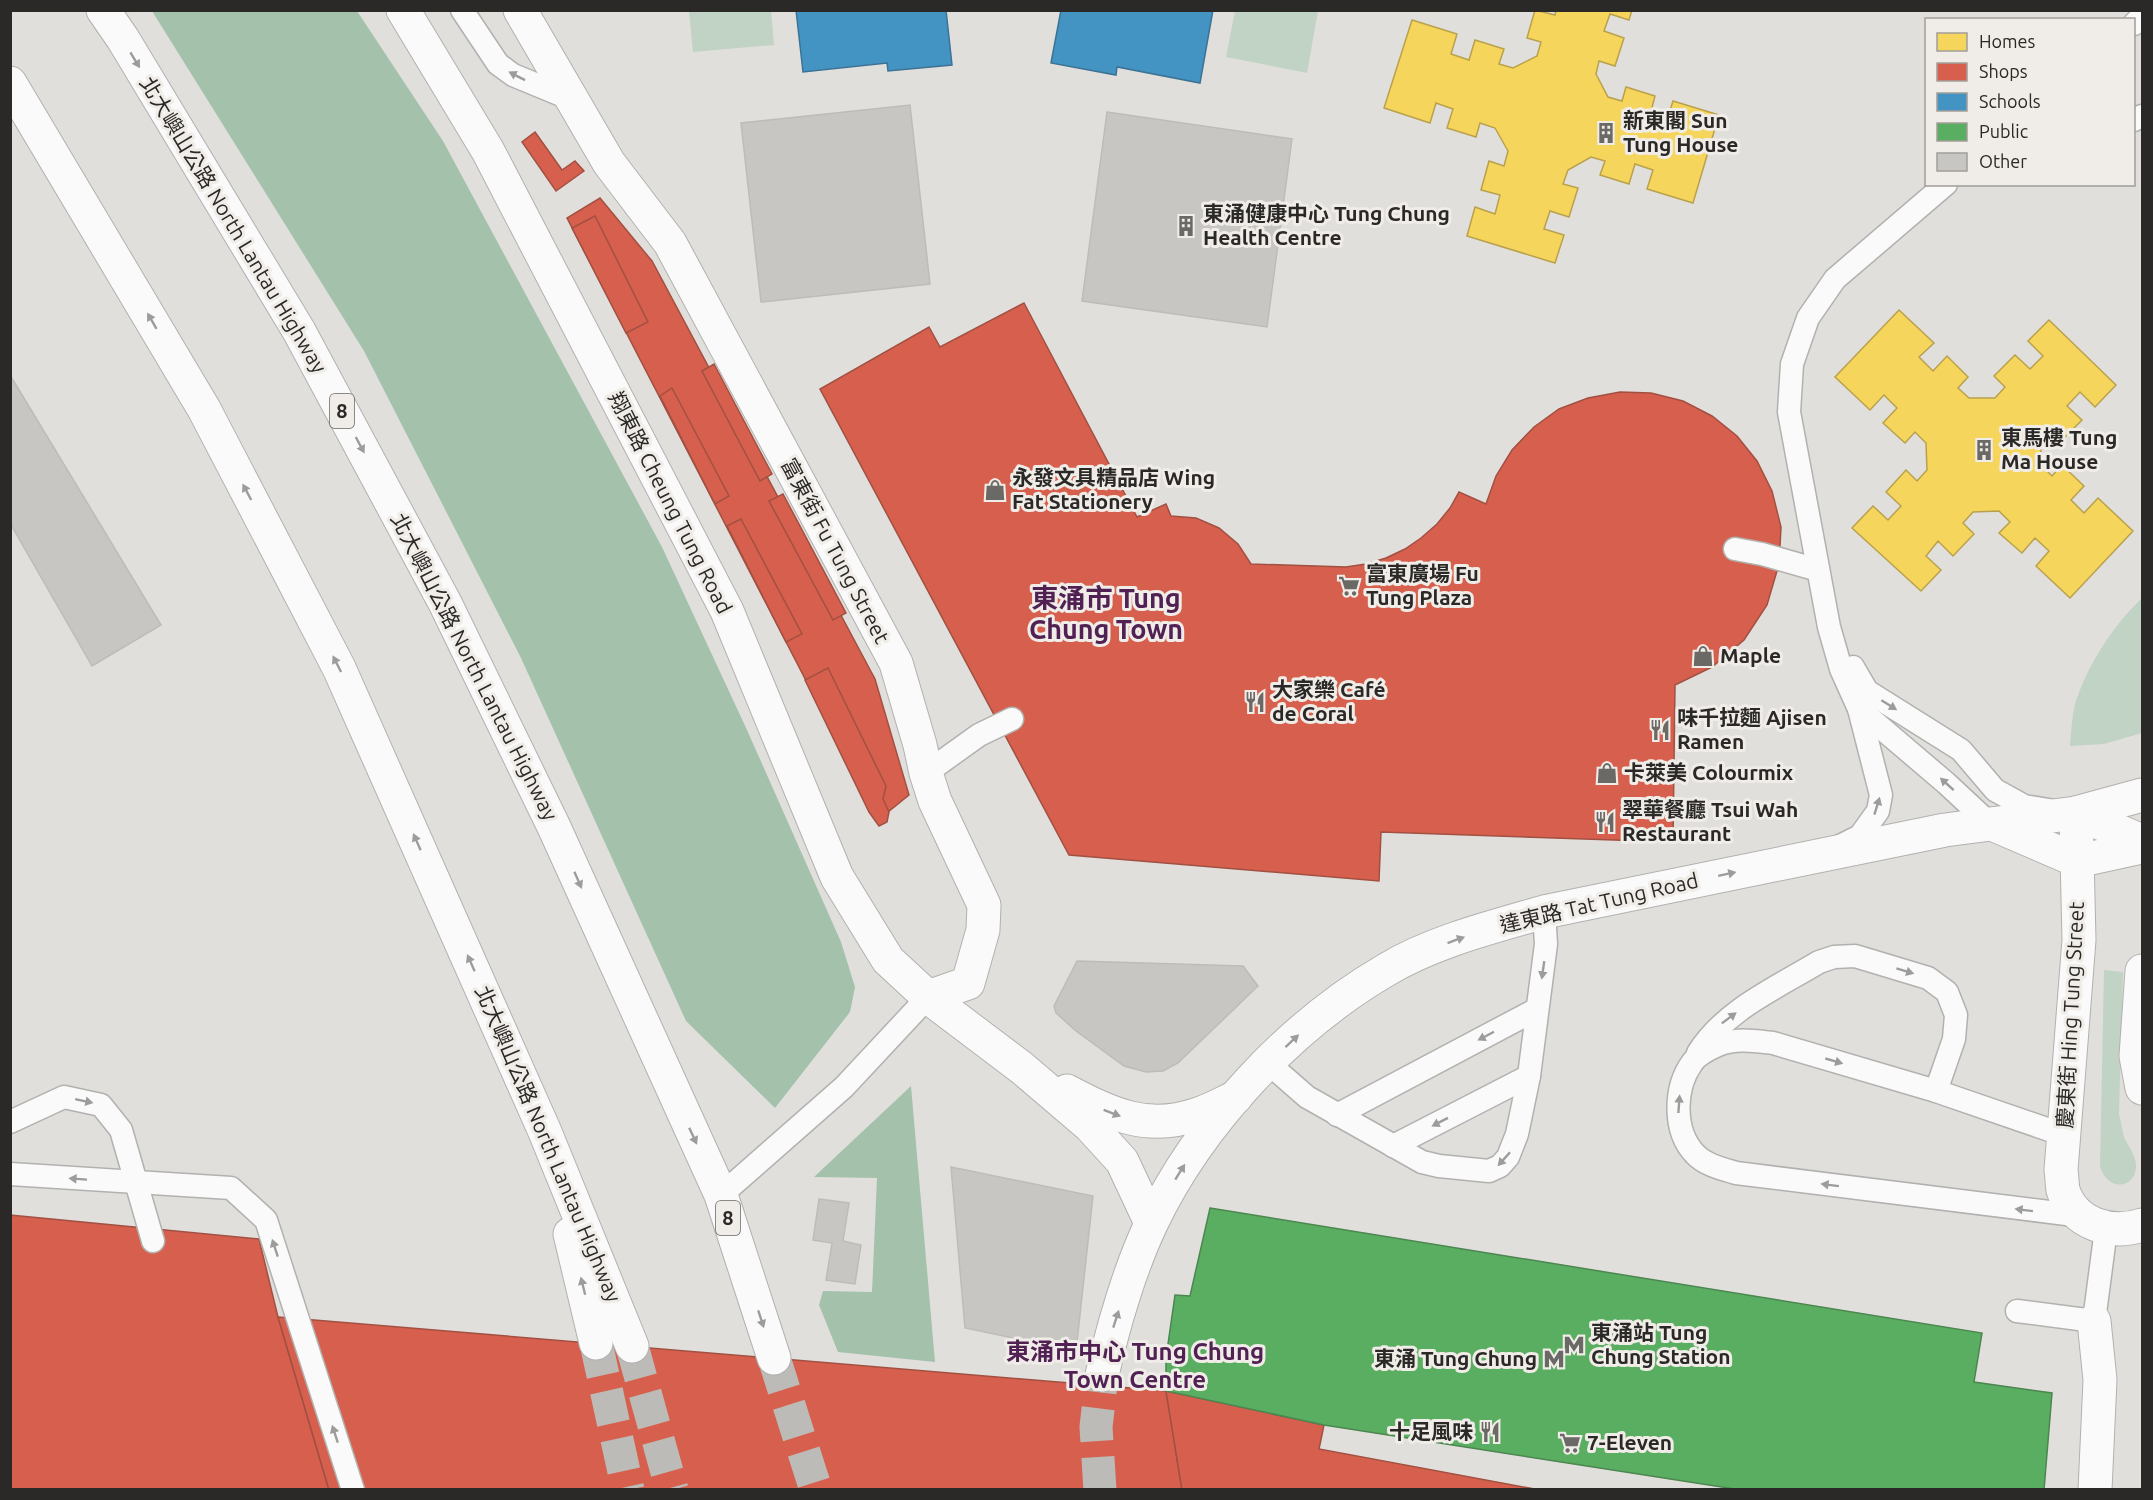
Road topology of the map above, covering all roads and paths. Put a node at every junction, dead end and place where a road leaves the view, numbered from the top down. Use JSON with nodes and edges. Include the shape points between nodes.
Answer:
{"nodes":[{"id":1,"x":103,"y":10,"type":"edge"},
{"id":2,"x":403,"y":10,"type":"edge"},
{"id":3,"x":462,"y":10,"type":"edge"},
{"id":4,"x":520,"y":10,"type":"edge"},
{"id":5,"x":10,"y":83,"type":"edge"},
{"id":6,"x":571,"y":99,"type":"junction"},
{"id":7,"x":1944,"y":186,"type":"edge"},
{"id":8,"x":1735,"y":549,"type":"dead end"},
{"id":9,"x":1818,"y":570,"type":"junction"},
{"id":10,"x":1829,"y":627,"type":"junction"},
{"id":11,"x":1859,"y":709,"type":"junction"},
{"id":12,"x":1012,"y":719,"type":"dead end"},
{"id":13,"x":926,"y":773,"type":"junction"},
{"id":14,"x":2142,"y":795,"type":"edge"},
{"id":15,"x":2076,"y":813,"type":"junction"},
{"id":16,"x":1990,"y":824,"type":"junction"},
{"id":17,"x":2142,"y":841,"type":"edge"},
{"id":18,"x":2142,"y":847,"type":"edge"},
{"id":19,"x":1820,"y":855,"type":"junction"},
{"id":20,"x":2078,"y":861,"type":"junction"},
{"id":21,"x":1544,"y":912,"type":"junction"},
{"id":22,"x":2142,"y":971,"type":"edge"},
{"id":23,"x":928,"y":997,"type":"junction"},
{"id":24,"x":1537,"y":1009,"type":"junction"},
{"id":25,"x":1692,"y":1062,"type":"junction"},
{"id":26,"x":1268,"y":1063,"type":"junction"},
{"id":27,"x":1022,"y":1068,"type":"junction"},
{"id":28,"x":1529,"y":1076,"type":"junction"},
{"id":29,"x":2142,"y":1088,"type":"edge"},
{"id":30,"x":1936,"y":1091,"type":"junction"},
{"id":31,"x":1236,"y":1097,"type":"junction"},
{"id":32,"x":1337,"y":1115,"type":"junction"},
{"id":33,"x":10,"y":1122,"type":"edge"},
{"id":34,"x":544,"y":1132,"type":"junction"},
{"id":35,"x":2064,"y":1136,"type":"junction"},
{"id":36,"x":1393,"y":1146,"type":"junction"},
{"id":37,"x":10,"y":1174,"type":"edge"},
{"id":38,"x":137,"y":1183,"type":"junction"},
{"id":39,"x":721,"y":1195,"type":"junction"},
{"id":40,"x":2094,"y":1222,"type":"junction"},
{"id":41,"x":1151,"y":1223,"type":"junction"},
{"id":42,"x":2142,"y":1225,"type":"edge"},
{"id":43,"x":153,"y":1241,"type":"dead end"},
{"id":44,"x":2017,"y":1311,"type":"dead end"},
{"id":45,"x":2094,"y":1321,"type":"junction"},
{"id":46,"x":596,"y":1343,"type":"tunnel mouth"},
{"id":47,"x":632,"y":1346,"type":"tunnel mouth"},
{"id":48,"x":774,"y":1358,"type":"tunnel mouth"},
{"id":49,"x":1102,"y":1376,"type":"tunnel mouth"},
{"id":50,"x":353,"y":1490,"type":"edge"},
{"id":51,"x":2095,"y":1490,"type":"edge"}],
"edges":[{"from":1,"to":39,"type":"main road","name":"北大嶼山公路 North Lantau Highway","number":"8","one_way":true,"via":[[300,331],[445,603],[554,827]]},
{"from":2,"to":23,"type":"main road","name":"翔東路 Cheung Tung Road","via":[[488,151],[727,611],[837,877],[888,960]]},
{"from":6,"to":3,"type":"lane","one_way":true,"via":[[513,75],[498,64]]},
{"from":4,"to":6,"type":"main road","name":"富東街 Fu Tung Street"},
{"from":34,"to":5,"type":"main road","name":"北大嶼山公路 North Lantau Highway","one_way":true,"via":[[339,668],[204,409]]},
{"from":6,"to":13,"type":"main road","name":"富東街 Fu Tung Street","via":[[609,163],[670,243],[896,663]]},
{"from":7,"to":9,"type":"lane","via":[[1835,279],[1808,318],[1792,364],[1789,412]]},
{"from":8,"to":9,"type":"lane"},
{"from":9,"to":10,"type":"lane"},
{"from":10,"to":11,"type":"lane","via":[[1841,669]]},
{"from":10,"to":15,"type":"lane","one_way":true,"via":[[1867,691],[1961,750],[1995,790],[2024,806]]},
{"from":16,"to":11,"type":"lane","one_way":true},
{"from":19,"to":11,"type":"lane","one_way":true,"via":[[1860,836],[1878,811],[1881,795]]},
{"from":12,"to":13,"type":"lane","via":[[979,735]]},
{"from":13,"to":23,"type":"main road","name":"富東街 Fu Tung Street","via":[[935,801],[984,905],[983,930],[968,983]]},
{"from":14,"to":15,"type":"main road","name":"達東路 Tat Tung Road"},
{"from":15,"to":16,"type":"main road","name":"達東路 Tat Tung Road"},
{"from":15,"to":17,"type":"main road"},
{"from":15,"to":20,"type":"main road","name":"慶東街 Hing Tung Street"},
{"from":16,"to":19,"type":"main road","name":"達東路 Tat Tung Road"},
{"from":16,"to":20,"type":"main road"},
{"from":18,"to":20,"type":"main road"},
{"from":21,"to":19,"type":"main road","name":"達東路 Tat Tung Road","one_way":true},
{"from":20,"to":35,"type":"main road","name":"慶東街 Hing Tung Street","via":[[2079,958]]},
{"from":21,"to":24,"type":"lane","one_way":true,"via":[[1546,944]]},
{"from":26,"to":21,"type":"main road","name":"達東路 Tat Tung Road","one_way":true,"via":[[1311,1023],[1387,969],[1492,927]]},
{"from":22,"to":29,"type":"main road","via":[[2136,1056]]},
{"from":23,"to":27,"type":"main road"},
{"from":23,"to":39,"type":"lane","via":[[844,1087]]},
{"from":24,"to":28,"type":"lane"},
{"from":24,"to":32,"type":"lane","one_way":true},
{"from":25,"to":30,"type":"lane","one_way":true,"via":[[1719,1045],[1750,1040],[1773,1043]]},
{"from":25,"to":30,"type":"lane","one_way":true,"via":[[1708,1036],[1736,1012],[1819,962],[1855,956],[1928,978],[1947,992],[1956,1015],[1954,1039]]},
{"from":40,"to":25,"type":"lane","one_way":true,"via":[[1721,1168],[1695,1155],[1682,1130],[1678,1111],[1680,1091]]},
{"from":26,"to":31,"type":"main road","name":"達東路 Tat Tung Road"},
{"from":26,"to":32,"type":"lane","via":[[1307,1097]]},
{"from":27,"to":31,"type":"main road","one_way":true,"via":[[1102,1109],[1139,1121],[1163,1122],[1197,1114]]},
{"from":27,"to":41,"type":"main road","via":[[1090,1126],[1122,1161]]},
{"from":28,"to":36,"type":"lane","one_way":true},
{"from":28,"to":36,"type":"lane","one_way":true,"via":[[1514,1145],[1500,1166],[1489,1170],[1439,1166],[1422,1162]]},
{"from":30,"to":35,"type":"lane"},
{"from":41,"to":31,"type":"main road","name":"達東路 Tat Tung Road","one_way":true,"via":[[1179,1172]]},
{"from":32,"to":36,"type":"lane"},
{"from":33,"to":38,"type":"lane","one_way":true,"via":[[64,1097],[101,1105],[120,1130]]},
{"from":46,"to":34,"type":"main road","one_way":true},
{"from":34,"to":47,"type":"main road","name":"北大嶼山公路 North Lantau Highway"},
{"from":35,"to":40,"type":"main road","name":"慶東街 Hing Tung Street","via":[[2064,1190],[2074,1208]]},
{"from":38,"to":37,"type":"lane","one_way":true},
{"from":38,"to":43,"type":"lane"},
{"from":50,"to":38,"type":"lane","one_way":true,"via":[[266,1220],[231,1188]]},
{"from":39,"to":48,"type":"main road","name":"北大嶼山公路 North Lantau Highway","number":"8","one_way":true},
{"from":40,"to":42,"type":"main road","via":[[2128,1230]]},
{"from":40,"to":45,"type":"lane"},
{"from":49,"to":41,"type":"main road","name":"達東路 Tat Tung Road","one_way":true,"via":[[1113,1328]]},
{"from":44,"to":45,"type":"lane"},
{"from":45,"to":51,"type":"main road","via":[[2100,1380]]}]}
